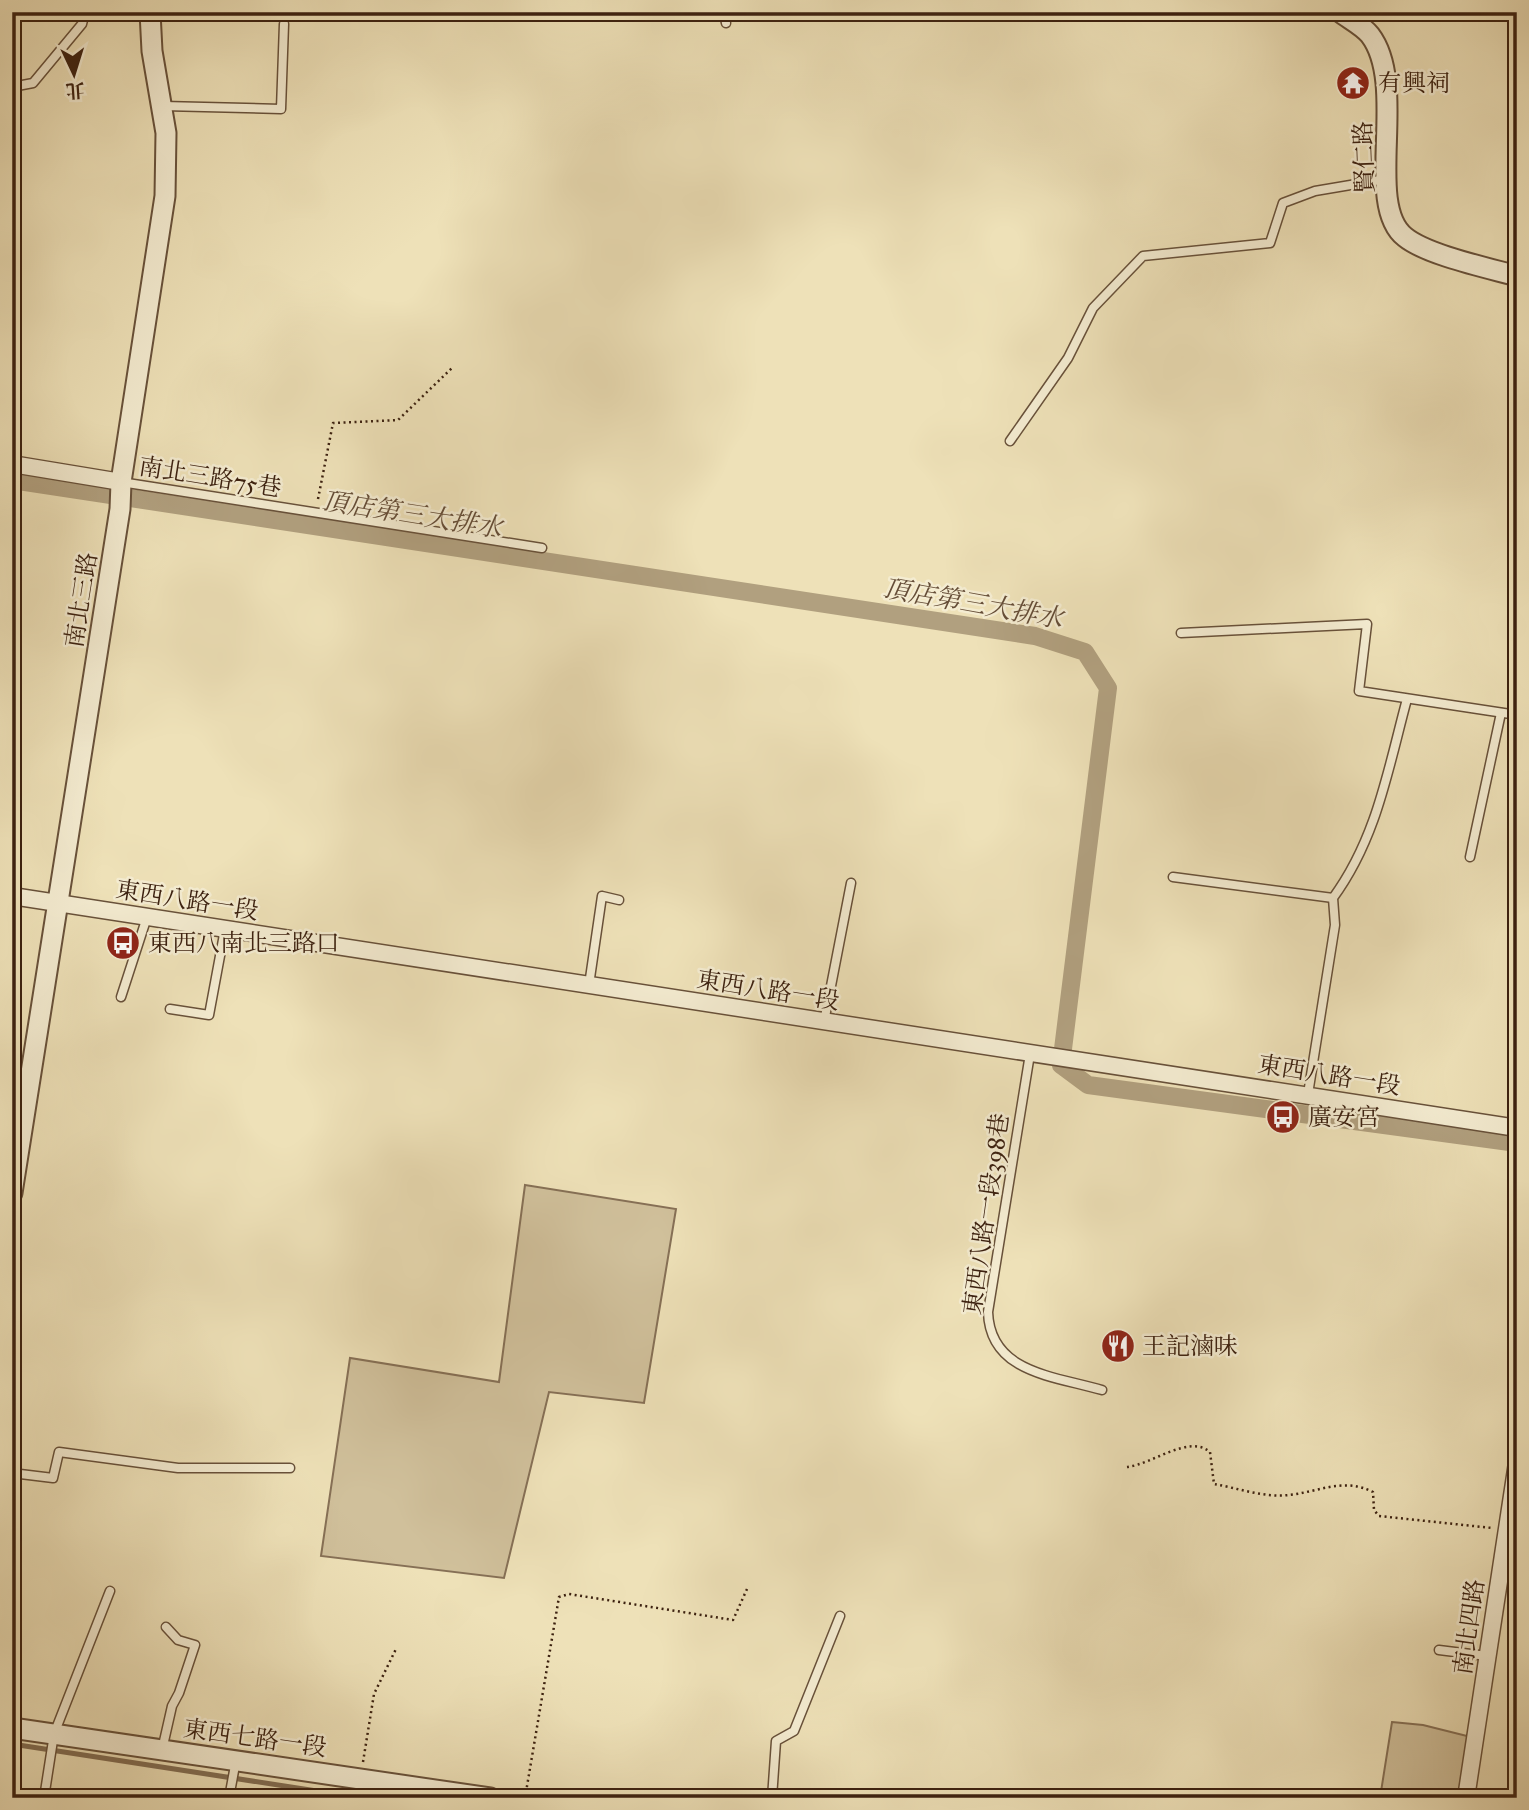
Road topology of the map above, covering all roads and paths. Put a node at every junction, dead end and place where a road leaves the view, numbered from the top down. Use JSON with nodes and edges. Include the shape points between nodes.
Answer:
{"nodes":[{"id":1,"x":85,"y":12,"type":"edge"},
{"id":2,"x":150,"y":12,"type":"edge"},
{"id":3,"x":724,"y":12,"type":"edge"},
{"id":4,"x":1340,"y":12,"type":"edge"},
{"id":5,"x":726,"y":23,"type":"dead end"},
{"id":6,"x":284,"y":24,"type":"dead end"},
{"id":7,"x":12,"y":87,"type":"edge"},
{"id":8,"x":163,"y":106,"type":"junction"},
{"id":9,"x":1385,"y":179,"type":"junction"},
{"id":10,"x":1517,"y":276,"type":"edge"},
{"id":11,"x":452,"y":368,"type":"dead end"},
{"id":12,"x":1010,"y":441,"type":"dead end"},
{"id":13,"x":12,"y":464,"type":"edge"},
{"id":14,"x":121,"y":482,"type":"junction"},
{"id":15,"x":315,"y":512,"type":"junction"},
{"id":16,"x":542,"y":548,"type":"dead end"},
{"id":17,"x":1181,"y":633,"type":"dead end"},
{"id":18,"x":1407,"y":699,"type":"junction"},
{"id":19,"x":1501,"y":713,"type":"junction"},
{"id":20,"x":1517,"y":715,"type":"edge"},
{"id":21,"x":1470,"y":858,"type":"dead end"},
{"id":22,"x":1173,"y":877,"type":"dead end"},
{"id":23,"x":851,"y":883,"type":"dead end"},
{"id":24,"x":12,"y":896,"type":"edge"},
{"id":25,"x":1333,"y":898,"type":"junction"},
{"id":26,"x":620,"y":900,"type":"dead end"},
{"id":27,"x":59,"y":903,"type":"junction"},
{"id":28,"x":147,"y":917,"type":"junction"},
{"id":29,"x":225,"y":929,"type":"junction"},
{"id":30,"x":589,"y":985,"type":"junction"},
{"id":31,"x":121,"y":997,"type":"dead end"},
{"id":32,"x":170,"y":1009,"type":"dead end"},
{"id":33,"x":824,"y":1022,"type":"junction"},
{"id":34,"x":1030,"y":1054,"type":"junction"},
{"id":35,"x":1308,"y":1094,"type":"junction"},
{"id":36,"x":1517,"y":1128,"type":"edge"},
{"id":37,"x":12,"y":1194,"type":"edge"},
{"id":38,"x":1102,"y":1390,"type":"dead end"},
{"id":39,"x":1517,"y":1463,"type":"edge"},
{"id":40,"x":1127,"y":1467,"type":"dead end"},
{"id":41,"x":290,"y":1468,"type":"dead end"},
{"id":42,"x":12,"y":1473,"type":"edge"},
{"id":43,"x":1506,"y":1530,"type":"junction"},
{"id":44,"x":747,"y":1589,"type":"dead end"},
{"id":45,"x":110,"y":1591,"type":"dead end"},
{"id":46,"x":840,"y":1616,"type":"dead end"},
{"id":47,"x":166,"y":1627,"type":"dead end"},
{"id":48,"x":396,"y":1649,"type":"dead end"},
{"id":49,"x":1438,"y":1650,"type":"dead end"},
{"id":50,"x":1487,"y":1656,"type":"junction"},
{"id":51,"x":12,"y":1728,"type":"edge"},
{"id":52,"x":54,"y":1734,"type":"junction"},
{"id":53,"x":162,"y":1750,"type":"junction"},
{"id":54,"x":236,"y":1760,"type":"junction"},
{"id":55,"x":361,"y":1778,"type":"junction"},
{"id":56,"x":44,"y":1798,"type":"edge"},
{"id":57,"x":229,"y":1798,"type":"edge"},
{"id":58,"x":490,"y":1798,"type":"edge"},
{"id":59,"x":525,"y":1798,"type":"edge"},
{"id":60,"x":772,"y":1798,"type":"edge"},
{"id":61,"x":1466,"y":1798,"type":"edge"}],
"edges":[{"from":1,"to":7,"type":"lane","via":[[82,24],[33,83]]},
{"from":2,"to":8,"type":"street","name":"南北三路"},
{"from":3,"to":5,"type":"lane"},
{"from":4,"to":9,"type":"street","name":"賢仁路","via":[[1370,35],[1385,70]]},
{"from":6,"to":8,"type":"lane","via":[[281,109]]},
{"from":8,"to":14,"type":"street","name":"南北三路","via":[[165,197]]},
{"from":9,"to":10,"type":"street","name":"賢仁路","via":[[1394,226],[1406,239]]},
{"from":9,"to":12,"type":"lane","via":[[1315,191],[1283,203],[1270,243],[1143,256],[1093,308],[1068,358]]},
{"from":11,"to":15,"type":"path","via":[[398,420],[333,423]]},
{"from":13,"to":14,"type":"street"},
{"from":14,"to":15,"type":"lane","name":"南北三路75巷"},
{"from":14,"to":27,"type":"street","name":"南北三路"},
{"from":15,"to":16,"type":"lane","name":"南北三路75巷"},
{"from":17,"to":18,"type":"lane","via":[[1367,624],[1359,691]]},
{"from":18,"to":19,"type":"lane"},
{"from":18,"to":25,"type":"lane","via":[[1367,842]]},
{"from":19,"to":20,"type":"lane"},
{"from":19,"to":21,"type":"lane"},
{"from":22,"to":25,"type":"lane"},
{"from":23,"to":33,"type":"lane"},
{"from":24,"to":27,"type":"street","name":"東西八路一段"},
{"from":25,"to":35,"type":"lane","via":[[1335,925]]},
{"from":26,"to":30,"type":"lane","via":[[602,896]]},
{"from":27,"to":28,"type":"street","name":"東西八路一段"},
{"from":27,"to":37,"type":"street","name":"南北三路"},
{"from":28,"to":29,"type":"street","name":"東西八路一段"},
{"from":28,"to":31,"type":"lane"},
{"from":29,"to":30,"type":"street","name":"東西八路一段"},
{"from":29,"to":32,"type":"lane","via":[[209,1015]]},
{"from":30,"to":33,"type":"street","name":"東西八路一段"},
{"from":33,"to":34,"type":"street","name":"東西八路一段"},
{"from":34,"to":35,"type":"street","name":"東西八路一段"},
{"from":34,"to":38,"type":"lane","name":"東西八路一段398巷","via":[[989,1332],[995,1346],[1017,1365]]},
{"from":35,"to":36,"type":"street","name":"東西八路一段"},
{"from":39,"to":43,"type":"street","name":"南北四路"},
{"from":40,"to":43,"type":"path","via":[[1202,1445],[1210,1452],[1214,1484],[1272,1495],[1331,1485],[1364,1487],[1373,1492],[1379,1516]]},
{"from":41,"to":42,"type":"lane","via":[[178,1468],[60,1452],[53,1478]]},
{"from":43,"to":50,"type":"street","name":"南北四路"},
{"from":44,"to":59,"type":"path","via":[[733,1620],[569,1594],[559,1597]]},
{"from":45,"to":52,"type":"lane"},
{"from":46,"to":60,"type":"lane","via":[[793,1731],[776,1741]]},
{"from":47,"to":53,"type":"lane","via":[[178,1640],[195,1645],[172,1706]]},
{"from":48,"to":55,"type":"path","via":[[374,1694]]},
{"from":49,"to":50,"type":"lane"},
{"from":50,"to":61,"type":"street","name":"南北四路"},
{"from":51,"to":52,"type":"street","name":"東西七路一段"},
{"from":52,"to":53,"type":"street","name":"東西七路一段"},
{"from":52,"to":56,"type":"lane"},
{"from":53,"to":54,"type":"street","name":"東西七路一段"},
{"from":54,"to":55,"type":"street","name":"東西七路一段"},
{"from":54,"to":57,"type":"lane"},
{"from":55,"to":58,"type":"street","name":"東西七路一段"}]}
